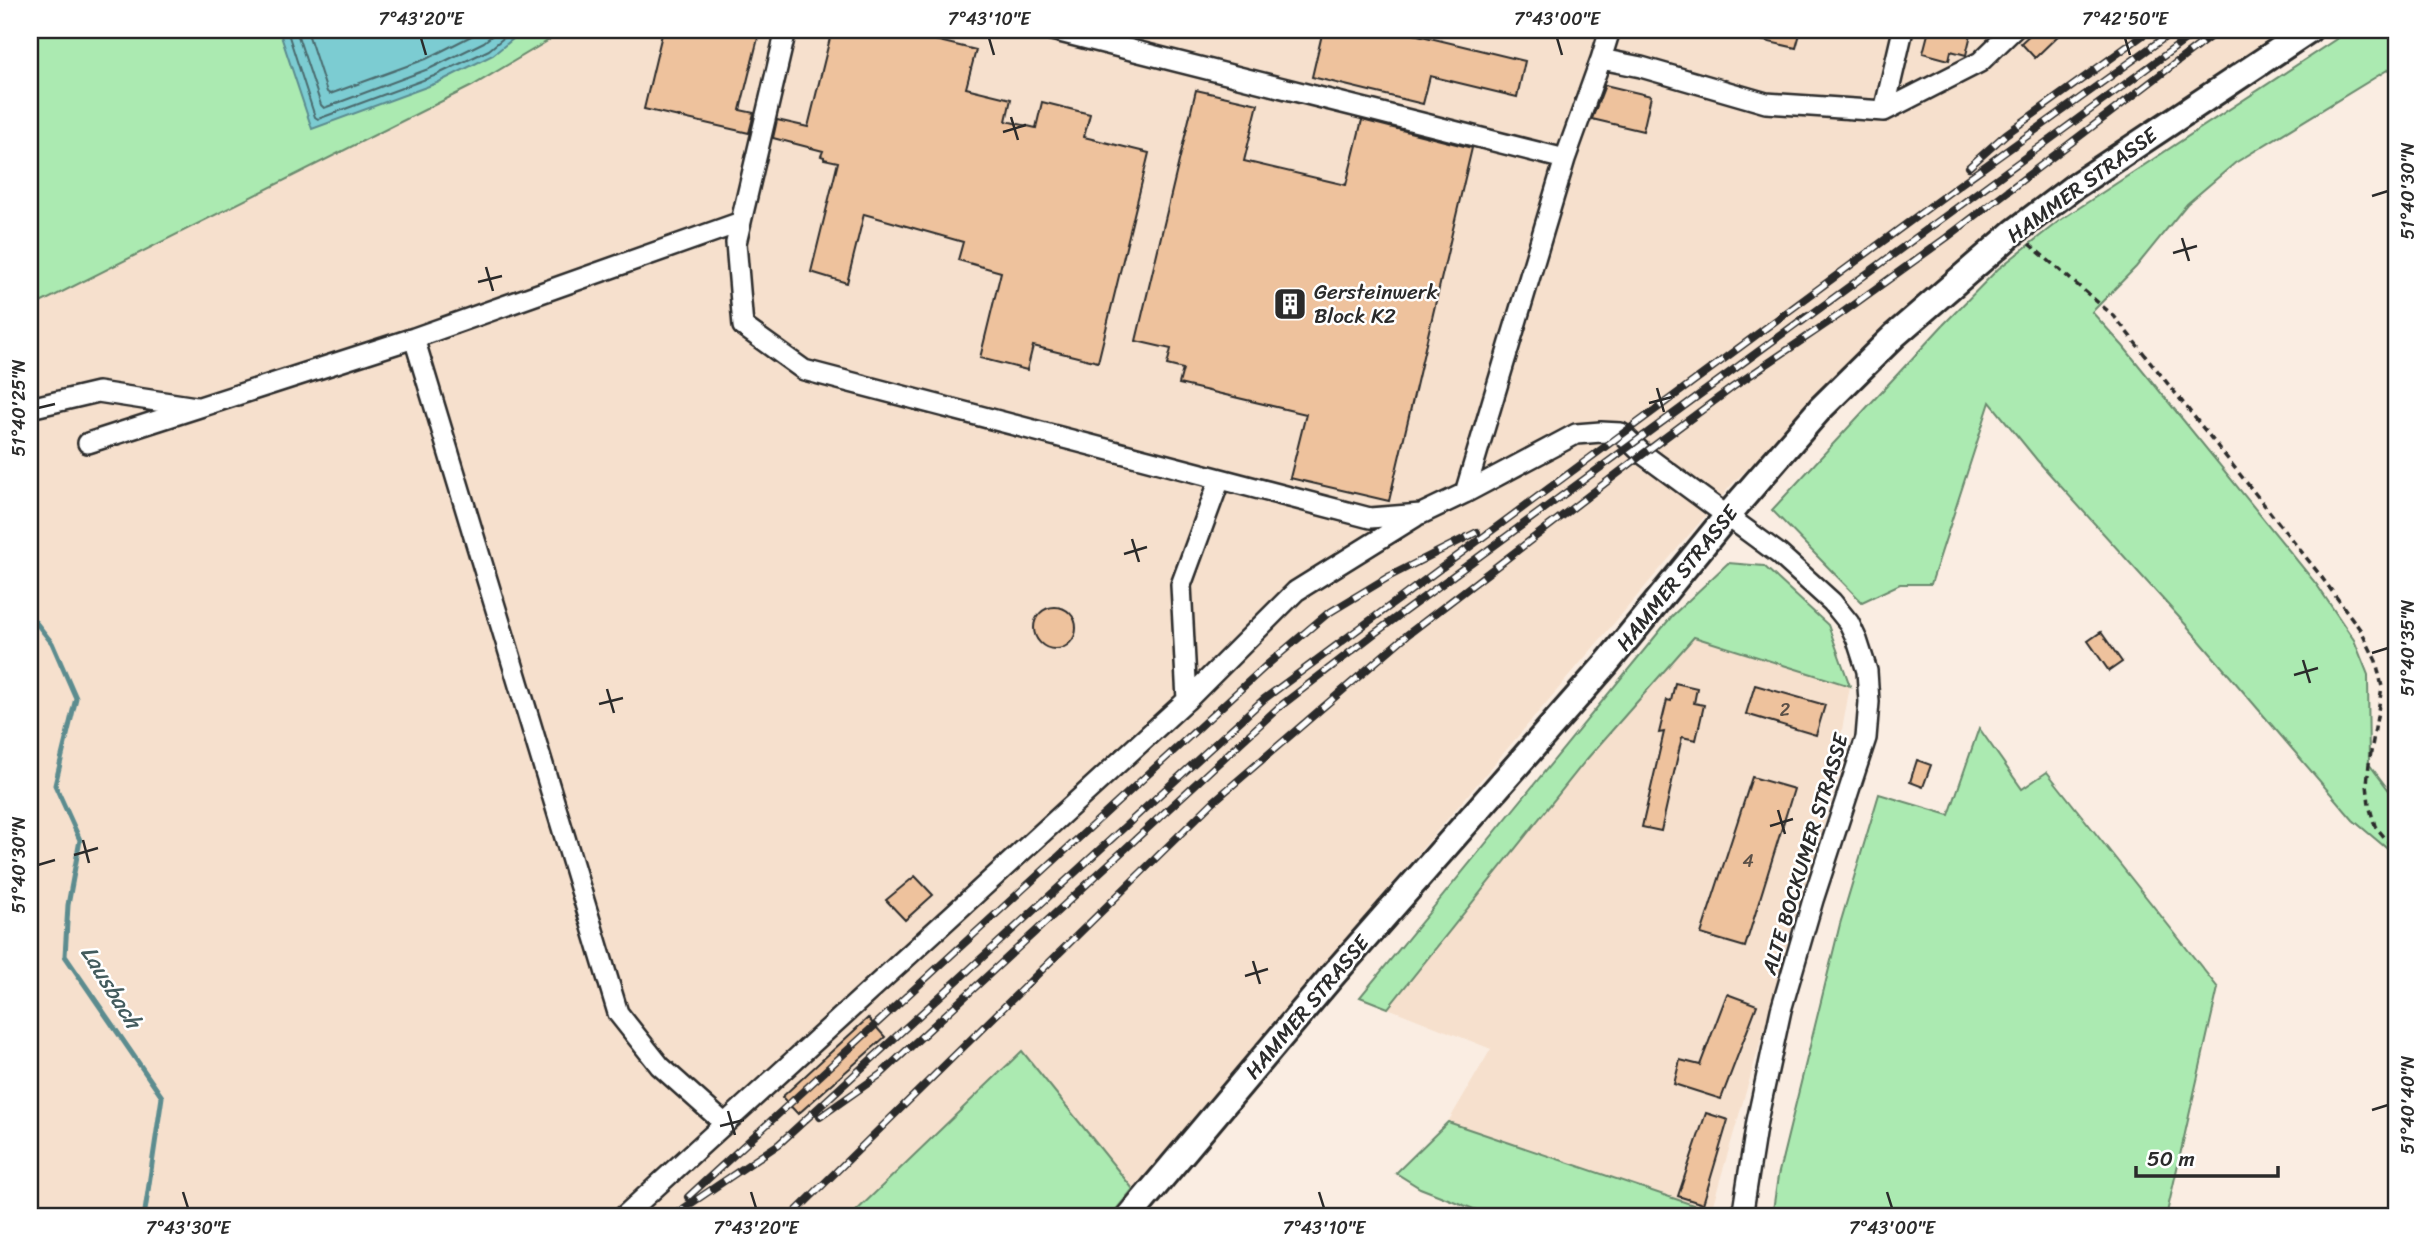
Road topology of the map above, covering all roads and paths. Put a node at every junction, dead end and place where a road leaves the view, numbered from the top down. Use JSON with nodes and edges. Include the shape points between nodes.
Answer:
{"nodes":[{"id":1,"x":786,"y":30,"type":"edge"},
{"id":2,"x":1052,"y":30,"type":"edge"},
{"id":3,"x":1610,"y":30,"type":"edge"},
{"id":4,"x":1903,"y":30,"type":"edge"},
{"id":5,"x":2012,"y":30,"type":"edge"},
{"id":6,"x":2309,"y":30,"type":"edge"},
{"id":7,"x":1601,"y":59,"type":"junction"},
{"id":8,"x":1884,"y":111,"type":"junction"},
{"id":9,"x":1565,"y":159,"type":"junction"},
{"id":10,"x":741,"y":222,"type":"junction"},
{"id":11,"x":2014,"y":232,"type":"junction"},
{"id":12,"x":414,"y":338,"type":"junction"},
{"id":13,"x":201,"y":407,"type":"junction"},
{"id":14,"x":30,"y":408,"type":"edge"},
{"id":15,"x":88,"y":443,"type":"dead end"},
{"id":16,"x":1220,"y":479,"type":"junction"},
{"id":17,"x":1465,"y":493,"type":"junction"},
{"id":18,"x":1421,"y":514,"type":"junction"},
{"id":19,"x":1727,"y":516,"type":"junction"},
{"id":20,"x":1186,"y":700,"type":"junction"},
{"id":21,"x":2397,"y":852,"type":"edge"},
{"id":22,"x":725,"y":1124,"type":"junction"},
{"id":23,"x":623,"y":1217,"type":"edge"},
{"id":24,"x":1129,"y":1217,"type":"edge"},
{"id":25,"x":1742,"y":1217,"type":"edge"}],
"edges":[{"from":1,"to":10,"type":"street"},
{"from":2,"to":9,"type":"street"},
{"from":3,"to":7,"type":"street"},
{"from":4,"to":8,"type":"street"},
{"from":5,"to":8,"type":"street","via":[[1980,62]]},
{"from":6,"to":11,"type":"main road","name":"HAMMER STRASSE"},
{"from":7,"to":8,"type":"street","via":[[1766,103]]},
{"from":7,"to":9,"type":"street"},
{"from":9,"to":17,"type":"street"},
{"from":10,"to":12,"type":"street"},
{"from":10,"to":16,"type":"street","via":[[736,243],[743,326],[804,370]]},
{"from":11,"to":19,"type":"main road","name":"HAMMER STRASSE","via":[[1895,335]]},
{"from":11,"to":21,"type":"path","via":[[2114,316],[2362,632],[2382,687],[2369,764],[2369,805],[2375,826]]},
{"from":12,"to":13,"type":"street"},
{"from":12,"to":22,"type":"street","via":[[618,1013],[660,1066]]},
{"from":13,"to":14,"type":"street","via":[[98,392]]},
{"from":13,"to":15,"type":"street"},
{"from":16,"to":18,"type":"street","via":[[1370,519]]},
{"from":16,"to":20,"type":"street","via":[[1181,585]]},
{"from":17,"to":18,"type":"street","name":"ALTE BOCKUMER STRASSE"},
{"from":17,"to":19,"type":"street","name":"ALTE BOCKUMER STRASSE","via":[[1576,435],[1613,432],[1621,433]]},
{"from":18,"to":20,"type":"street","via":[[1296,591]]},
{"from":19,"to":24,"type":"main road","name":"HAMMER STRASSE","via":[[1607,663],[1332,976]]},
{"from":19,"to":25,"type":"street","name":"ALTE BOCKUMER STRASSE","via":[[1779,554],[1849,623],[1867,671],[1869,702],[1866,738],[1781,1010]]},
{"from":20,"to":22,"type":"street"},
{"from":22,"to":23,"type":"street"}]}
